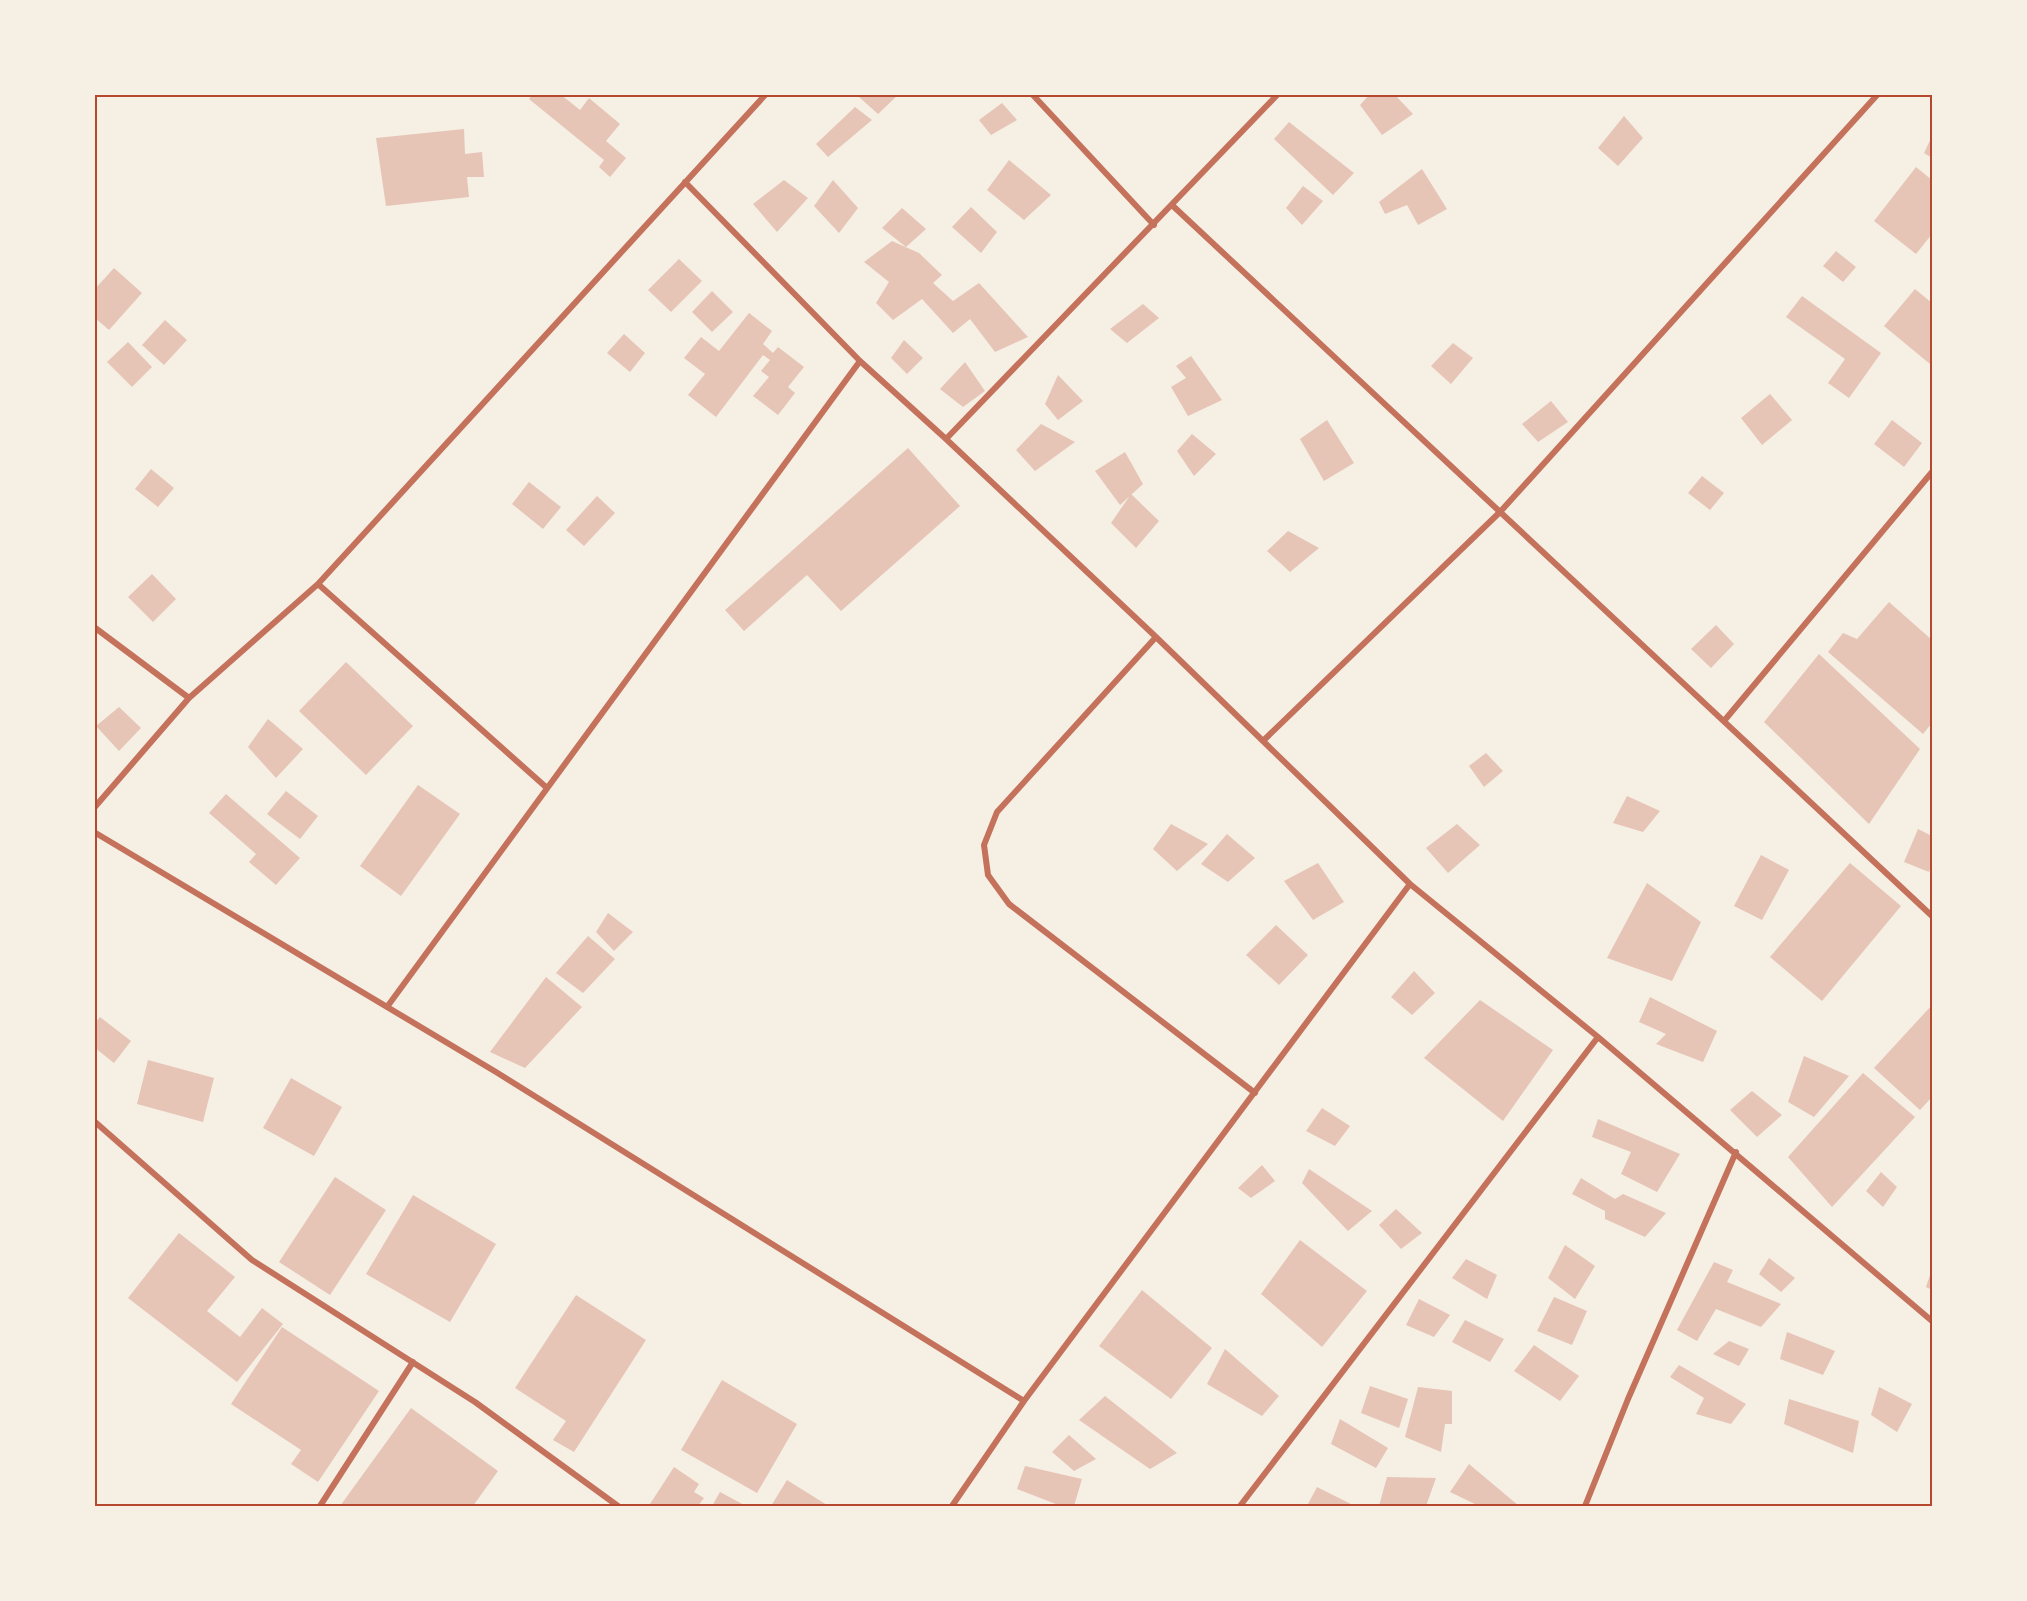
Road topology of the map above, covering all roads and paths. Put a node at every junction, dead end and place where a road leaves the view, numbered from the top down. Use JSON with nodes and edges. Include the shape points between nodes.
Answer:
{"nodes":[{"id":1,"x":766,"y":94,"type":"edge"},
{"id":2,"x":1032,"y":94,"type":"edge"},
{"id":3,"x":1278,"y":94,"type":"edge"},
{"id":4,"x":1878,"y":94,"type":"edge"},
{"id":5,"x":685,"y":182,"type":"junction"},
{"id":6,"x":1173,"y":206,"type":"junction"},
{"id":7,"x":1154,"y":225,"type":"junction"},
{"id":8,"x":860,"y":361,"type":"junction"},
{"id":9,"x":946,"y":439,"type":"junction"},
{"id":10,"x":1932,"y":472,"type":"edge"},
{"id":11,"x":1500,"y":512,"type":"junction"},
{"id":12,"x":318,"y":584,"type":"junction"},
{"id":13,"x":94,"y":627,"type":"edge"},
{"id":14,"x":1156,"y":637,"type":"junction"},
{"id":15,"x":189,"y":698,"type":"junction"},
{"id":16,"x":1724,"y":721,"type":"junction"},
{"id":17,"x":1264,"y":740,"type":"junction"},
{"id":18,"x":547,"y":788,"type":"junction"},
{"id":19,"x":94,"y":808,"type":"edge"},
{"id":20,"x":94,"y":832,"type":"edge"},
{"id":21,"x":1410,"y":884,"type":"junction"},
{"id":22,"x":1932,"y":916,"type":"edge"},
{"id":23,"x":387,"y":1007,"type":"junction"},
{"id":24,"x":1599,"y":1037,"type":"junction"},
{"id":25,"x":1255,"y":1093,"type":"junction"},
{"id":26,"x":94,"y":1121,"type":"edge"},
{"id":27,"x":1736,"y":1152,"type":"junction"},
{"id":28,"x":1932,"y":1321,"type":"edge"},
{"id":29,"x":413,"y":1362,"type":"junction"},
{"id":30,"x":1024,"y":1401,"type":"junction"},
{"id":31,"x":320,"y":1506,"type":"edge"},
{"id":32,"x":618,"y":1506,"type":"edge"},
{"id":33,"x":952,"y":1506,"type":"edge"},
{"id":34,"x":1240,"y":1506,"type":"edge"},
{"id":35,"x":1585,"y":1506,"type":"edge"}],
"edges":[{"from":1,"to":5,"type":"street"},
{"from":2,"to":7,"type":"street"},
{"from":3,"to":6,"type":"street"},
{"from":4,"to":11,"type":"street"},
{"from":5,"to":8,"type":"street"},
{"from":5,"to":12,"type":"street"},
{"from":6,"to":7,"type":"street"},
{"from":6,"to":11,"type":"street"},
{"from":7,"to":9,"type":"street"},
{"from":8,"to":9,"type":"street"},
{"from":8,"to":18,"type":"street"},
{"from":9,"to":14,"type":"street"},
{"from":10,"to":16,"type":"street"},
{"from":11,"to":16,"type":"street"},
{"from":11,"to":17,"type":"street"},
{"from":12,"to":15,"type":"street"},
{"from":12,"to":18,"type":"street"},
{"from":13,"to":15,"type":"street"},
{"from":14,"to":17,"type":"street"},
{"from":14,"to":25,"type":"street","via":[[998,812],[984,845],[988,875],[1009,904]]},
{"from":15,"to":19,"type":"street"},
{"from":16,"to":22,"type":"street"},
{"from":17,"to":21,"type":"street"},
{"from":18,"to":23,"type":"street"},
{"from":20,"to":23,"type":"street"},
{"from":21,"to":24,"type":"street"},
{"from":21,"to":25,"type":"street"},
{"from":23,"to":30,"type":"street"},
{"from":24,"to":27,"type":"street"},
{"from":24,"to":34,"type":"street"},
{"from":25,"to":30,"type":"street"},
{"from":26,"to":29,"type":"street","via":[[252,1260]]},
{"from":27,"to":28,"type":"street"},
{"from":27,"to":35,"type":"street"},
{"from":29,"to":31,"type":"street"},
{"from":29,"to":32,"type":"street"},
{"from":30,"to":33,"type":"street"}]}
